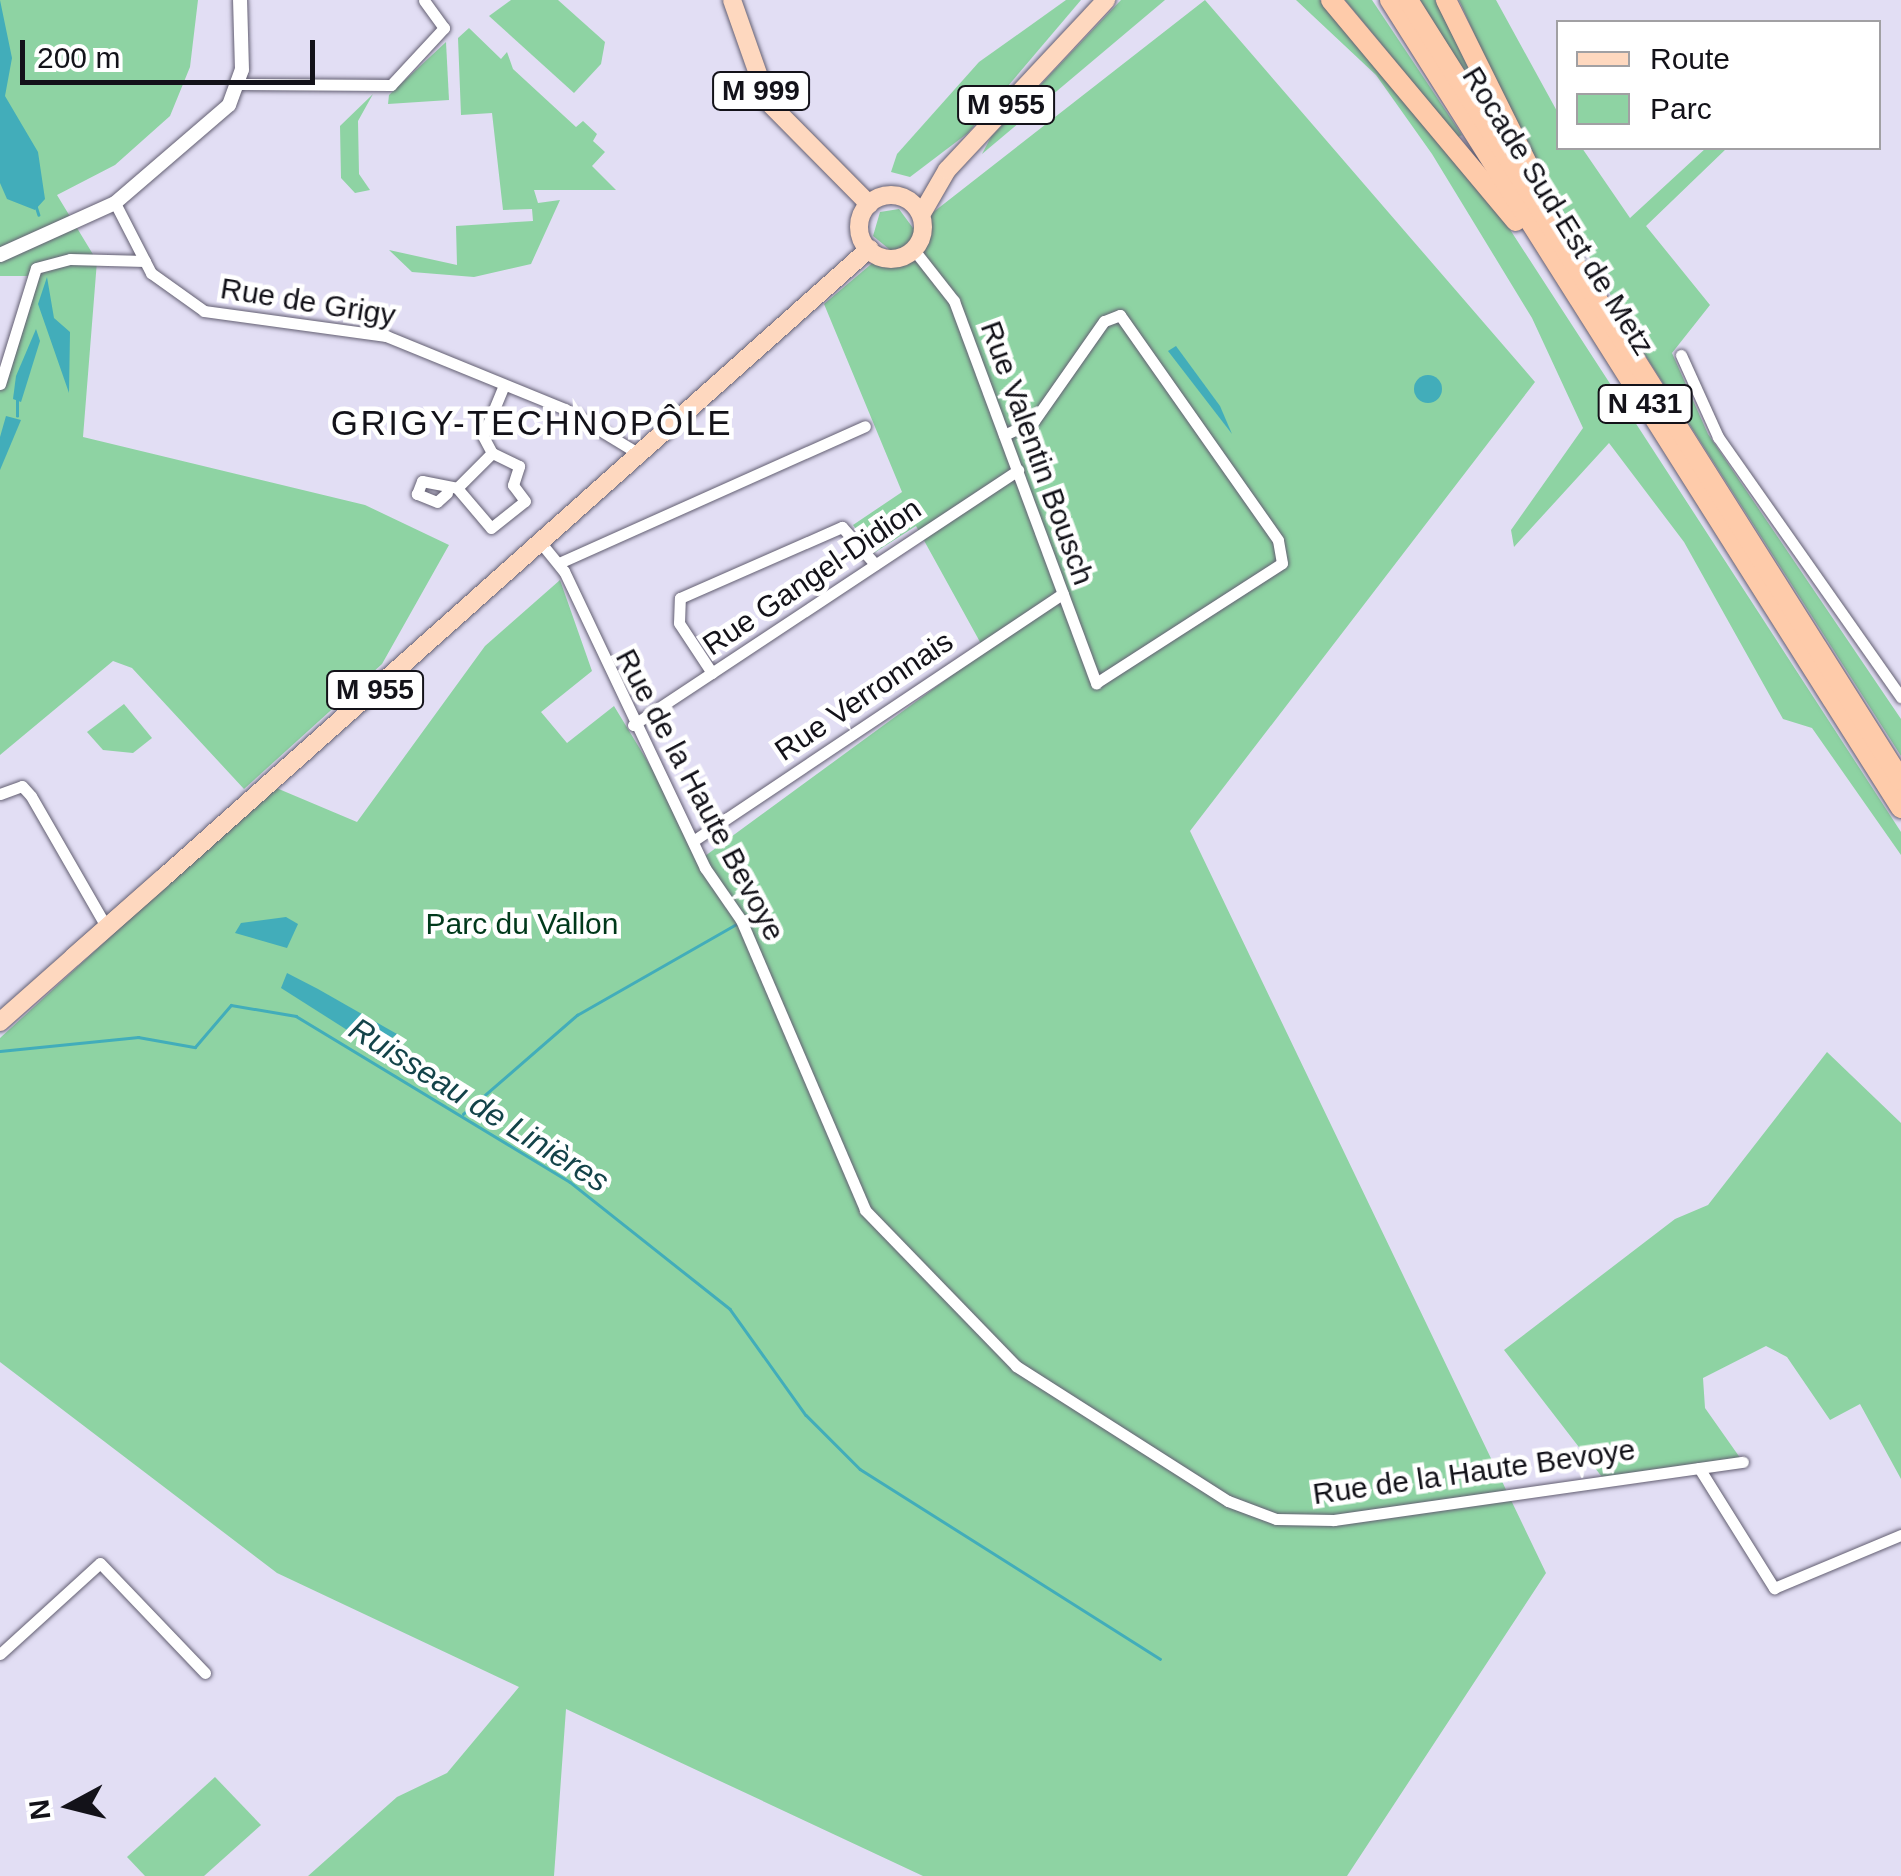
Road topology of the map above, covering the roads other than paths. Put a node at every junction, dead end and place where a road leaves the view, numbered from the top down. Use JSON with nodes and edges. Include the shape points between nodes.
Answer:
{"nodes":[{"id":1,"x":240,"y":0,"type":"edge"},
{"id":2,"x":424,"y":0,"type":"edge"},
{"id":3,"x":732,"y":0,"type":"edge"},
{"id":4,"x":1096,"y":0,"type":"edge"},
{"id":5,"x":1106,"y":0,"type":"edge"},
{"id":6,"x":1331,"y":0,"type":"edge"},
{"id":7,"x":1390,"y":0,"type":"edge"},
{"id":8,"x":1408,"y":0,"type":"edge"},
{"id":9,"x":1446,"y":0,"type":"edge"},
{"id":10,"x":1066,"y":40,"type":"junction"},
{"id":11,"x":240,"y":84,"type":"junction"},
{"id":12,"x":946,"y":170,"type":"junction"},
{"id":13,"x":900,"y":196,"type":"junction"},
{"id":14,"x":116,"y":204,"type":"junction"},
{"id":15,"x":869,"y":204,"type":"junction"},
{"id":16,"x":921,"y":215,"type":"junction"},
{"id":17,"x":869,"y":250,"type":"junction"},
{"id":18,"x":914,"y":250,"type":"junction"},
{"id":19,"x":0,"y":255,"type":"edge"},
{"id":20,"x":144,"y":261,"type":"junction"},
{"id":21,"x":1608,"y":332,"type":"junction"},
{"id":22,"x":1682,"y":355,"type":"dead end"},
{"id":23,"x":0,"y":384,"type":"edge"},
{"id":24,"x":504,"y":384,"type":"junction"},
{"id":25,"x":865,"y":426,"type":"dead end"},
{"id":26,"x":1004,"y":435,"type":"junction"},
{"id":27,"x":492,"y":453,"type":"junction"},
{"id":28,"x":642,"y":455,"type":"junction"},
{"id":29,"x":1018,"y":470,"type":"junction"},
{"id":30,"x":541,"y":543,"type":"junction"},
{"id":31,"x":559,"y":563,"type":"junction"},
{"id":32,"x":875,"y":564,"type":"junction"},
{"id":33,"x":1063,"y":592,"type":"junction"},
{"id":34,"x":712,"y":673,"type":"junction"},
{"id":35,"x":1901,"y":697,"type":"edge"},
{"id":36,"x":634,"y":725,"type":"junction"},
{"id":37,"x":1901,"y":780,"type":"edge"},
{"id":38,"x":0,"y":794,"type":"edge"},
{"id":39,"x":1901,"y":808,"type":"edge"},
{"id":40,"x":693,"y":841,"type":"junction"},
{"id":41,"x":163,"y":878,"type":"junction"},
{"id":42,"x":104,"y":923,"type":"junction"},
{"id":43,"x":73,"y":957,"type":"junction"},
{"id":44,"x":0,"y":1022,"type":"edge"},
{"id":45,"x":1744,"y":1462,"type":"dead end"},
{"id":46,"x":1699,"y":1468,"type":"junction"},
{"id":47,"x":1901,"y":1535,"type":"edge"},
{"id":48,"x":0,"y":1654,"type":"edge"},
{"id":49,"x":205,"y":1673,"type":"dead end"}],
"edges":[{"from":1,"to":11,"type":"street"},
{"from":2,"to":11,"type":"street","via":[[444,28],[391,86]]},
{"from":3,"to":15,"type":"main road","number":"M 999","via":[[774,111]]},
{"from":4,"to":10,"type":"main road","number":"M 955"},
{"from":5,"to":10,"type":"main road","number":"M 955"},
{"from":6,"to":21,"type":"highway"},
{"from":7,"to":21,"type":"highway","name":"Rocade Sud-Est de Metz","number":"N 431"},
{"from":8,"to":21,"type":"highway","name":"Rocade Sud-Est de Metz","number":"N 431"},
{"from":9,"to":21,"type":"highway"},
{"from":10,"to":12,"type":"main road","number":"M 955"},
{"from":11,"to":14,"type":"street","via":[[176,156]]},
{"from":12,"to":13,"type":"main road","number":"M 955"},
{"from":12,"to":16,"type":"main road","number":"M 955"},
{"from":13,"to":15,"type":"main road"},
{"from":13,"to":16,"type":"main road"},
{"from":14,"to":19,"type":"street"},
{"from":14,"to":20,"type":"street","name":"Rue de Grigy"},
{"from":15,"to":17,"type":"main road","via":[[860,227]]},
{"from":16,"to":18,"type":"main road"},
{"from":17,"to":18,"type":"main road","via":[[888,258]]},
{"from":17,"to":28,"type":"main road","number":"M 955"},
{"from":18,"to":26,"type":"street","name":"Rue Valentin Bousch","via":[[954,301]]},
{"from":20,"to":23,"type":"street","via":[[70,258],[36,268]]},
{"from":20,"to":24,"type":"street","name":"Rue de Grigy","via":[[204,311],[386,336]]},
{"from":21,"to":37,"type":"highway","name":"Rocade Sud-Est de Metz","number":"N 431"},
{"from":21,"to":39,"type":"highway","name":"Rocade Sud-Est de Metz","number":"N 431"},
{"from":22,"to":35,"type":"street","via":[[1718,437]]},
{"from":24,"to":27,"type":"street","via":[[483,436]]},
{"from":24,"to":28,"type":"street","name":"Rue de Grigy"},
{"from":25,"to":31,"type":"street"},
{"from":26,"to":29,"type":"street","name":"Rue Valentin Bousch"},
{"from":26,"to":33,"type":"street","name":"Rue Valentin Bousch","via":[[1034,422],[1104,321],[1120,314],[1283,552],[1274,571],[1096,683]]},
{"from":27,"to":27,"type":"street","via":[[452,490],[491,528],[525,500],[513,485],[519,466]]},
{"from":28,"to":30,"type":"main road","number":"M 955"},
{"from":29,"to":32,"type":"street","name":"Rue Gangel-Didion"},
{"from":29,"to":33,"type":"street","name":"Rue Valentin Bousch"},
{"from":30,"to":31,"type":"street","name":"Rue de la Haute Bevoye"},
{"from":30,"to":41,"type":"main road","number":"M 955"},
{"from":31,"to":36,"type":"street","name":"Rue de la Haute Bevoye"},
{"from":32,"to":34,"type":"street","name":"Rue Gangel-Didion"},
{"from":32,"to":34,"type":"street","via":[[842,528],[680,598],[678,623]]},
{"from":33,"to":40,"type":"street","name":"Rue Verronnais"},
{"from":34,"to":36,"type":"street","name":"Rue Gangel-Didion"},
{"from":36,"to":40,"type":"street","name":"Rue de la Haute Bevoye"},
{"from":38,"to":42,"type":"street","via":[[22,786],[32,796]]},
{"from":40,"to":46,"type":"street","name":"Rue de la Haute Bevoye","via":[[741,920],[806,1091],[884,1238],[1016,1366],[1193,1480],[1256,1512],[1300,1521]]},
{"from":41,"to":42,"type":"main road","number":"M 955"},
{"from":41,"to":43,"type":"main road","number":"M 955"},
{"from":42,"to":43,"type":"main road","number":"M 955"},
{"from":43,"to":44,"type":"main road","number":"M 955"},
{"from":45,"to":46,"type":"street","name":"Rue de la Haute Bevoye"},
{"from":46,"to":47,"type":"street","via":[[1774,1588]]},
{"from":48,"to":49,"type":"street","via":[[100,1563]]}]}
